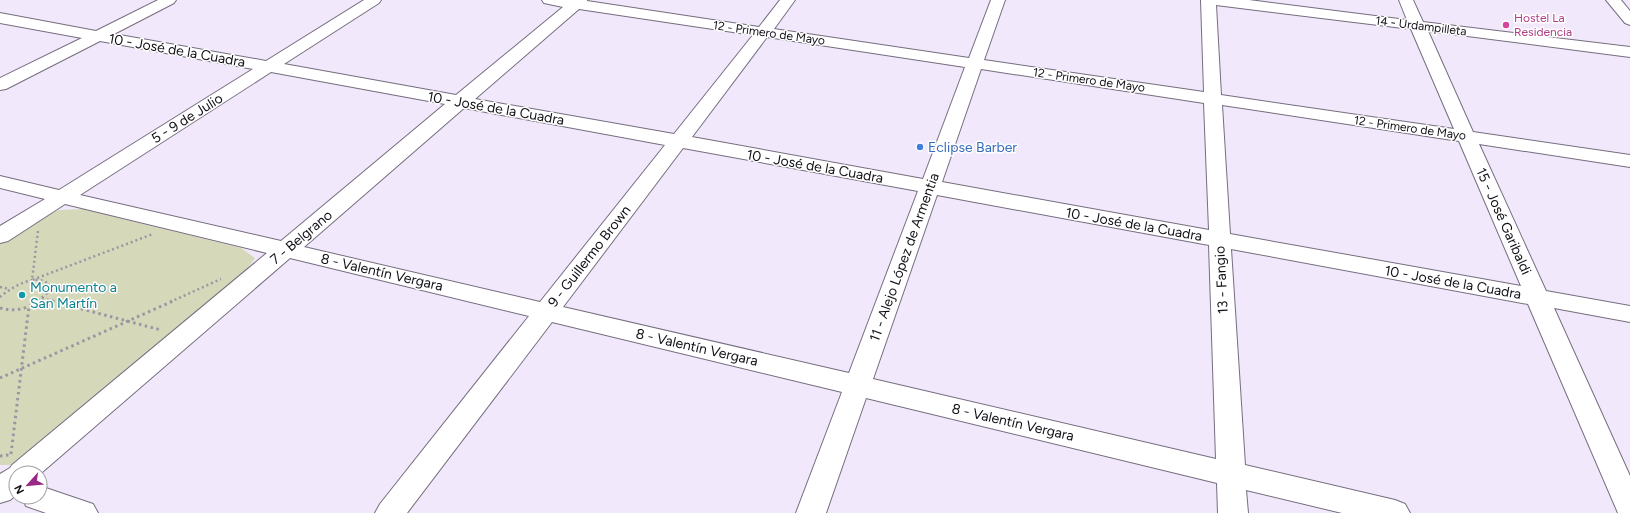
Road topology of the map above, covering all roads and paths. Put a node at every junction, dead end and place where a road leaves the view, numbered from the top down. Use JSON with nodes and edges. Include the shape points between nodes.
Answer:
{"nodes":[{"id":1,"x":168,"y":0,"type":"edge"},
{"id":2,"x":374,"y":0,"type":"edge"},
{"id":3,"x":549,"y":0,"type":"edge"},
{"id":4,"x":788,"y":0,"type":"edge"},
{"id":5,"x":998,"y":0,"type":"edge"},
{"id":6,"x":1208,"y":0,"type":"edge"},
{"id":7,"x":1213,"y":0,"type":"edge"},
{"id":8,"x":1406,"y":0,"type":"edge"},
{"id":9,"x":1613,"y":0,"type":"edge"},
{"id":10,"x":577,"y":2,"type":"edge"},
{"id":11,"x":0,"y":18,"type":"edge"},
{"id":12,"x":1630,"y":20,"type":"edge"},
{"id":13,"x":1418,"y":25,"type":"junction"},
{"id":14,"x":763,"y":32,"type":"junction"},
{"id":15,"x":98,"y":35,"type":"junction"},
{"id":16,"x":1630,"y":52,"type":"edge"},
{"id":17,"x":975,"y":63,"type":"junction"},
{"id":18,"x":269,"y":66,"type":"junction"},
{"id":19,"x":0,"y":85,"type":"edge"},
{"id":20,"x":1212,"y":99,"type":"junction"},
{"id":21,"x":460,"y":101,"type":"junction"},
{"id":22,"x":1467,"y":136,"type":"junction"},
{"id":23,"x":679,"y":141,"type":"junction"},
{"id":24,"x":1630,"y":161,"type":"edge"},
{"id":25,"x":0,"y":182,"type":"edge"},
{"id":26,"x":930,"y":187,"type":"junction"},
{"id":27,"x":63,"y":197,"type":"junction"},
{"id":28,"x":38,"y":224,"type":"dead end"},
{"id":29,"x":146,"y":232,"type":"dead end"},
{"id":30,"x":0,"y":236,"type":"edge"},
{"id":31,"x":1219,"y":239,"type":"junction"},
{"id":32,"x":285,"y":249,"type":"junction"},
{"id":33,"x":225,"y":278,"type":"dead end"},
{"id":34,"x":32,"y":280,"type":"junction"},
{"id":35,"x":0,"y":287,"type":"edge"},
{"id":36,"x":9,"y":289,"type":"junction"},
{"id":37,"x":0,"y":297,"type":"edge"},
{"id":38,"x":1538,"y":297,"type":"junction"},
{"id":39,"x":42,"y":298,"type":"junction"},
{"id":40,"x":29,"y":306,"type":"junction"},
{"id":41,"x":0,"y":308,"type":"edge"},
{"id":42,"x":546,"y":311,"type":"junction"},
{"id":43,"x":1630,"y":314,"type":"edge"},
{"id":44,"x":127,"y":321,"type":"junction"},
{"id":45,"x":168,"y":332,"type":"dead end"},
{"id":46,"x":21,"y":368,"type":"junction"},
{"id":47,"x":0,"y":378,"type":"edge"},
{"id":48,"x":858,"y":385,"type":"junction"},
{"id":49,"x":0,"y":456,"type":"edge"},
{"id":50,"x":12,"y":465,"type":"edge"},
{"id":51,"x":24,"y":465,"type":"edge"},
{"id":52,"x":8,"y":471,"type":"edge"},
{"id":53,"x":1231,"y":474,"type":"junction"},
{"id":54,"x":48,"y":501,"type":"edge"},
{"id":55,"x":1630,"y":508,"type":"edge"},
{"id":56,"x":83,"y":513,"type":"edge"},
{"id":57,"x":390,"y":513,"type":"edge"},
{"id":58,"x":811,"y":513,"type":"edge"},
{"id":59,"x":1233,"y":513,"type":"edge"},
{"id":60,"x":1395,"y":513,"type":"edge"}],
"edges":[{"from":1,"to":15,"type":"street"},
{"from":2,"to":18,"type":"street","name":"5 - 9 de Julio"},
{"from":3,"to":10,"type":"street","name":"12 - Primero de Mayo"},
{"from":4,"to":14,"type":"street","name":"9 - Guillermo Brown"},
{"from":5,"to":17,"type":"street","name":"11 - Alejo López de Armentia"},
{"from":6,"to":20,"type":"street","name":"13 - Fangio"},
{"from":7,"to":13,"type":"street","name":"14 - Urdampilleta"},
{"from":8,"to":13,"type":"street","name":"15 - José Garibaldi"},
{"from":9,"to":12,"type":"street"},
{"from":10,"to":14,"type":"street","name":"12 - Primero de Mayo"},
{"from":10,"to":21,"type":"street","name":"7 - Belgrano"},
{"from":11,"to":15,"type":"street","name":"10 - José de la Cuadra"},
{"from":13,"to":16,"type":"street","name":"14 - Urdampilleta"},
{"from":13,"to":22,"type":"street","name":"15 - José Garibaldi"},
{"from":14,"to":17,"type":"street","name":"12 - Primero de Mayo"},
{"from":14,"to":23,"type":"street","name":"9 - Guillermo Brown"},
{"from":15,"to":18,"type":"street","name":"10 - José de la Cuadra"},
{"from":15,"to":19,"type":"street"},
{"from":17,"to":20,"type":"street","name":"12 - Primero de Mayo"},
{"from":17,"to":26,"type":"street","name":"11 - Alejo López de Armentia"},
{"from":18,"to":21,"type":"street","name":"10 - José de la Cuadra"},
{"from":18,"to":27,"type":"street","name":"5 - 9 de Julio"},
{"from":20,"to":22,"type":"street","name":"12 - Primero de Mayo"},
{"from":20,"to":31,"type":"street","name":"13 - Fangio"},
{"from":21,"to":23,"type":"street","name":"10 - José de la Cuadra"},
{"from":21,"to":32,"type":"street","name":"7 - Belgrano"},
{"from":22,"to":24,"type":"street","name":"12 - Primero de Mayo"},
{"from":22,"to":38,"type":"street","name":"15 - José Garibaldi"},
{"from":23,"to":26,"type":"street","name":"10 - José de la Cuadra"},
{"from":23,"to":42,"type":"street","name":"9 - Guillermo Brown"},
{"from":25,"to":27,"type":"street","name":"8 - Valentín Vergara"},
{"from":26,"to":31,"type":"street","name":"10 - José de la Cuadra"},
{"from":26,"to":48,"type":"street","name":"11 - Alejo López de Armentia"},
{"from":27,"to":30,"type":"street","name":"5 - 9 de Julio"},
{"from":27,"to":32,"type":"street","name":"8 - Valentín Vergara"},
{"from":28,"to":34,"type":"path"},
{"from":29,"to":34,"type":"path","via":[[154,234]]},
{"from":31,"to":38,"type":"street","name":"10 - José de la Cuadra"},
{"from":31,"to":53,"type":"street","name":"13 - Fangio"},
{"from":32,"to":42,"type":"street","name":"8 - Valentín Vergara"},
{"from":32,"to":51,"type":"street","name":"7 - Belgrano"},
{"from":33,"to":44,"type":"path"},
{"from":34,"to":36,"type":"path"},
{"from":34,"to":39,"type":"path","via":[[49,283],[51,287]]},
{"from":35,"to":36,"type":"path"},
{"from":36,"to":37,"type":"path"},
{"from":38,"to":43,"type":"street","name":"10 - José de la Cuadra"},
{"from":38,"to":55,"type":"street","name":"15 - José Garibaldi"},
{"from":39,"to":40,"type":"path"},
{"from":39,"to":44,"type":"path"},
{"from":40,"to":41,"type":"path","via":[[12,310]]},
{"from":40,"to":46,"type":"path"},
{"from":42,"to":48,"type":"street","name":"8 - Valentín Vergara"},
{"from":42,"to":57,"type":"street","name":"9 - Guillermo Brown"},
{"from":44,"to":45,"type":"path"},
{"from":44,"to":46,"type":"path"},
{"from":46,"to":47,"type":"path"},
{"from":46,"to":50,"type":"path"},
{"from":48,"to":53,"type":"street","name":"8 - Valentín Vergara"},
{"from":48,"to":58,"type":"street","name":"11 - Alejo López de Armentia"},
{"from":49,"to":52,"type":"path"},
{"from":53,"to":59,"type":"street","name":"13 - Fangio"},
{"from":53,"to":60,"type":"street","name":"8 - Valentín Vergara"},
{"from":54,"to":56,"type":"street"}]}
